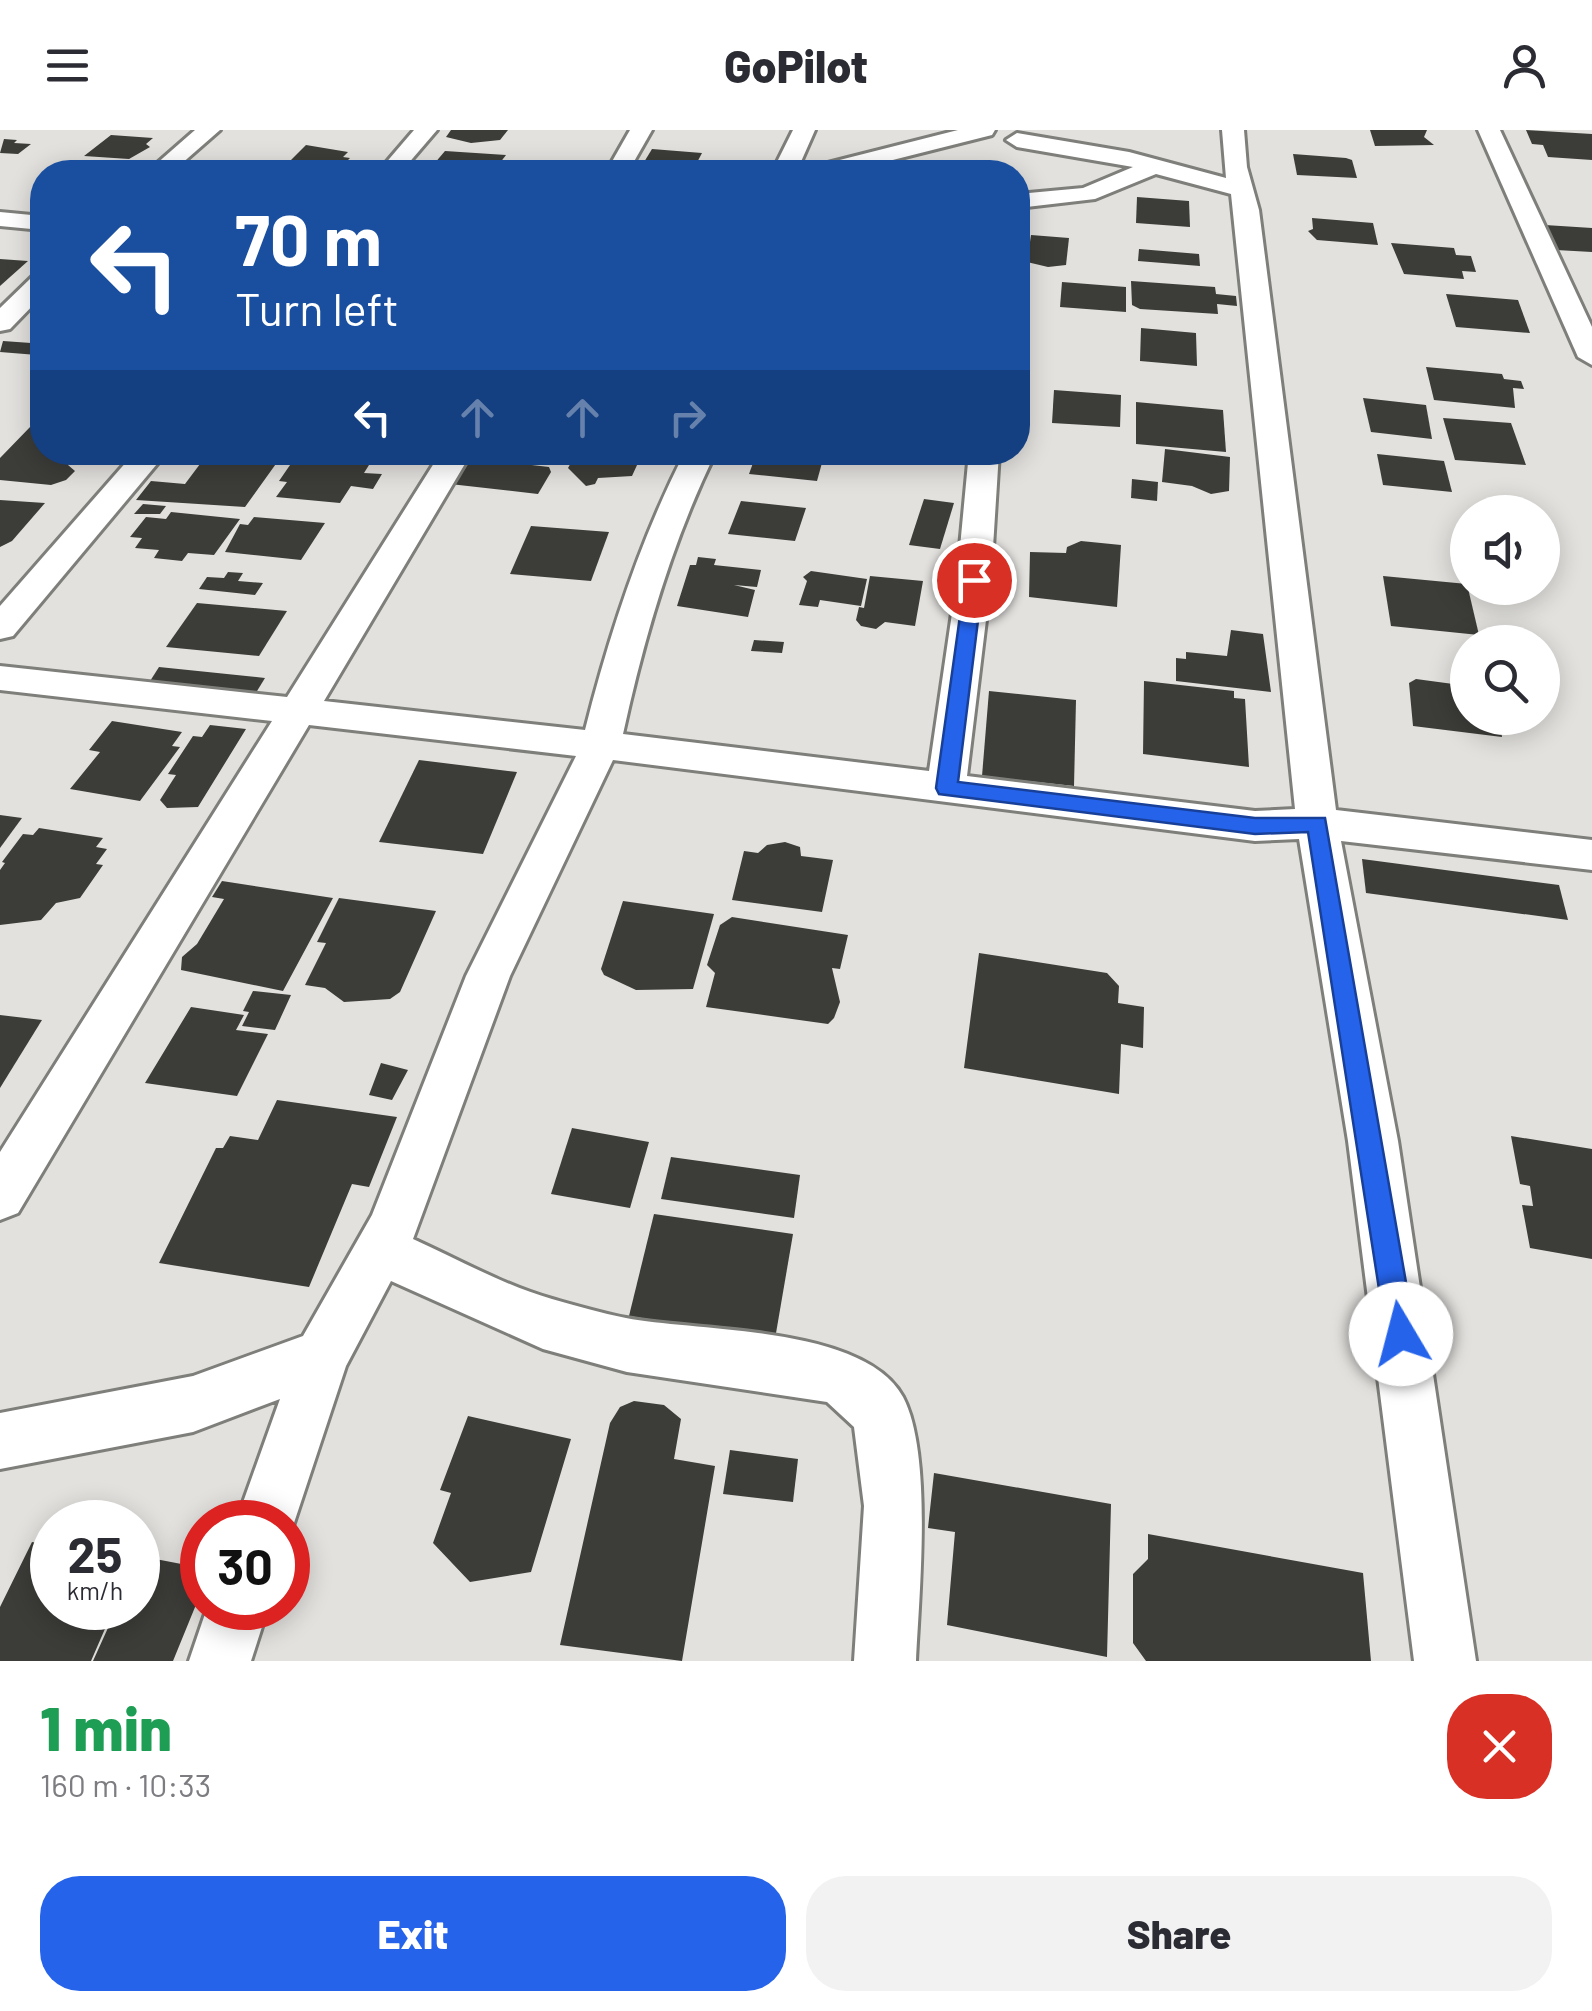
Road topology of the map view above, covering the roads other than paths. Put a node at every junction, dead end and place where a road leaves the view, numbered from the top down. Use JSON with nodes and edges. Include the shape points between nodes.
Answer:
{"nodes":[{"id":1,"x":209,"y":130,"type":"edge"},
{"id":2,"x":426,"y":130,"type":"edge"},
{"id":3,"x":642,"y":130,"type":"edge"},
{"id":4,"x":804,"y":130,"type":"edge"},
{"id":5,"x":984,"y":130,"type":"edge"},
{"id":6,"x":1489,"y":130,"type":"edge"},
{"id":7,"x":1017,"y":135,"type":"edge"},
{"id":8,"x":173,"y":160,"type":"edge"},
{"id":9,"x":400,"y":160,"type":"edge"},
{"id":10,"x":624,"y":160,"type":"edge"},
{"id":11,"x":790,"y":160,"type":"edge"},
{"id":12,"x":867,"y":160,"type":"edge"},
{"id":13,"x":1016,"y":160,"type":"edge"},
{"id":14,"x":1237,"y":161,"type":"edge"},
{"id":15,"x":1150,"y":168,"type":"junction"},
{"id":16,"x":1030,"y":201,"type":"edge"},
{"id":17,"x":0,"y":219,"type":"edge"},
{"id":18,"x":30,"y":222,"type":"edge"},
{"id":19,"x":30,"y":294,"type":"edge"},
{"id":20,"x":0,"y":323,"type":"edge"},
{"id":21,"x":1592,"y":357,"type":"edge"},
{"id":22,"x":141,"y":465,"type":"edge"},
{"id":23,"x":449,"y":465,"type":"edge"},
{"id":24,"x":694,"y":465,"type":"edge"},
{"id":25,"x":983,"y":465,"type":"edge"},
{"id":26,"x":0,"y":628,"type":"edge"},
{"id":27,"x":0,"y":678,"type":"edge"},
{"id":28,"x":296,"y":713,"type":"junction"},
{"id":29,"x":601,"y":745,"type":"junction"},
{"id":30,"x":946,"y":788,"type":"junction"},
{"id":31,"x":1318,"y":824,"type":"junction"},
{"id":32,"x":1592,"y":855,"type":"edge"},
{"id":33,"x":0,"y":1198,"type":"edge"},
{"id":34,"x":380,"y":1250,"type":"junction"},
{"id":35,"x":322,"y":1356,"type":"junction"},
{"id":36,"x":0,"y":1441,"type":"edge"},
{"id":37,"x":273,"y":1500,"type":"edge"},
{"id":38,"x":231,"y":1630,"type":"edge"},
{"id":39,"x":220,"y":1661,"type":"edge"},
{"id":40,"x":885,"y":1661,"type":"edge"},
{"id":41,"x":1446,"y":1661,"type":"edge"}],
"edges":[{"from":1,"to":8,"type":"street"},
{"from":2,"to":9,"type":"street"},
{"from":3,"to":10,"type":"street"},
{"from":4,"to":11,"type":"street"},
{"from":5,"to":12,"type":"street"},
{"from":6,"to":21,"type":"street"},
{"from":7,"to":13,"type":"street"},
{"from":7,"to":15,"type":"street"},
{"from":14,"to":15,"type":"street","via":[[1213,176],[1190,178]]},
{"from":14,"to":31,"type":"street"},
{"from":15,"to":16,"type":"street","via":[[1107,190]]},
{"from":17,"to":18,"type":"street"},
{"from":19,"to":20,"type":"street"},
{"from":22,"to":26,"type":"street"},
{"from":23,"to":28,"type":"street"},
{"from":24,"to":29,"type":"street","via":[[621,658]]},
{"from":25,"to":30,"type":"street"},
{"from":27,"to":28,"type":"street"},
{"from":28,"to":29,"type":"street"},
{"from":28,"to":33,"type":"street"},
{"from":29,"to":30,"type":"street"},
{"from":29,"to":34,"type":"street","via":[[488,976]]},
{"from":30,"to":31,"type":"street","via":[[1255,826]]},
{"from":31,"to":32,"type":"street"},
{"from":31,"to":41,"type":"street","via":[[1373,1141]]},
{"from":34,"to":35,"type":"street"},
{"from":34,"to":40,"type":"street","via":[[543,1323],[627,1344],[841,1378],[881,1413],[893,1506]]},
{"from":35,"to":36,"type":"street","via":[[194,1404]]},
{"from":35,"to":37,"type":"street"},
{"from":38,"to":39,"type":"street"}]}
